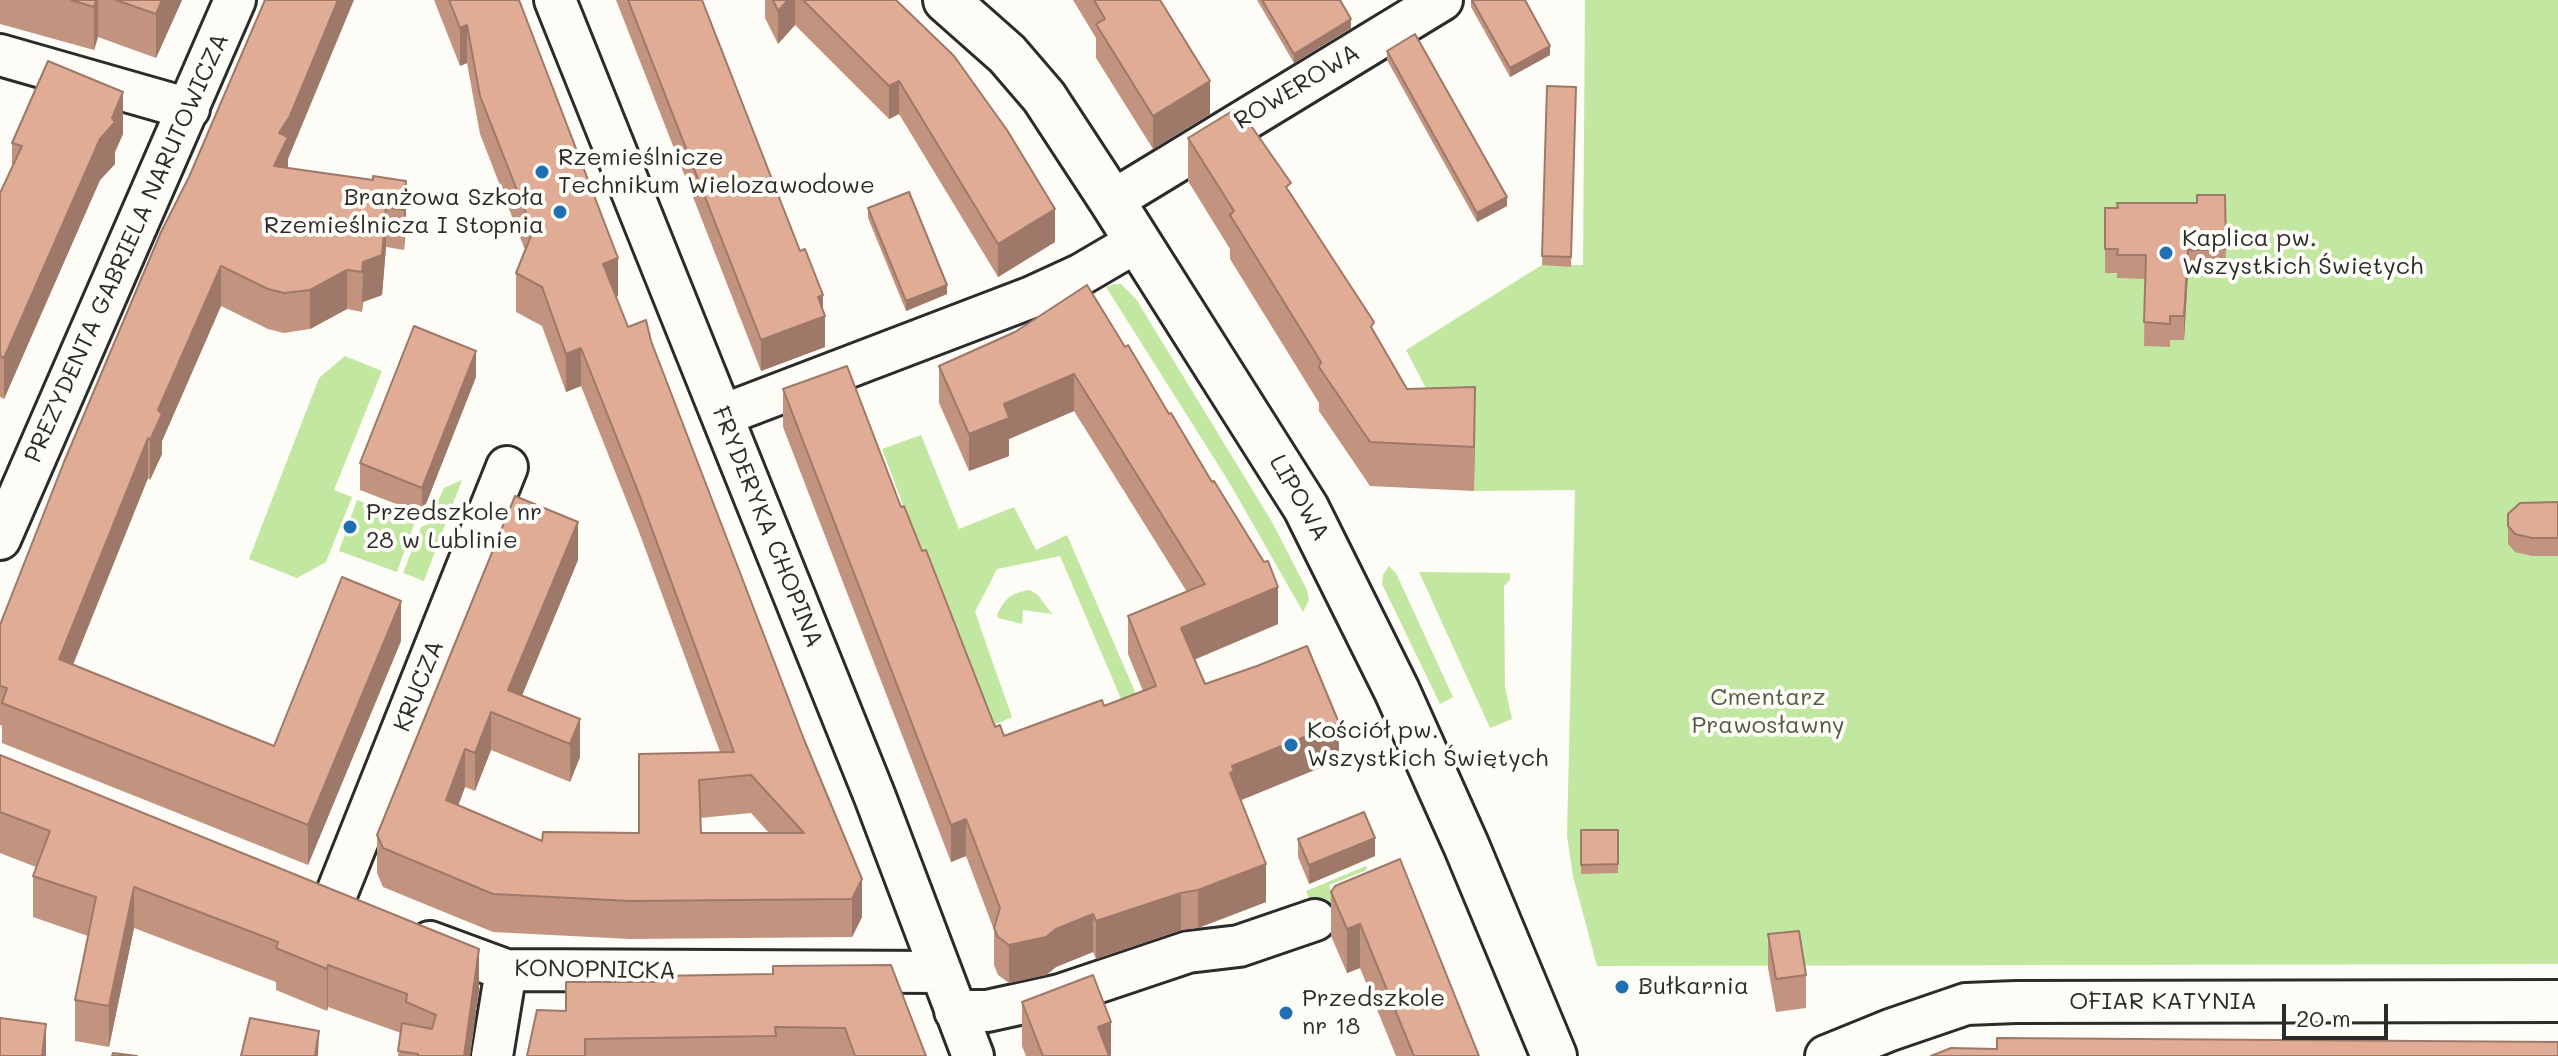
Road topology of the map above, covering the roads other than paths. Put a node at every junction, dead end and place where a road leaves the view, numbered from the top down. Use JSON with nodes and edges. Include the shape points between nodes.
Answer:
{"nodes":[{"id":1,"x":235,"y":0,"type":"edge"},
{"id":2,"x":555,"y":0,"type":"edge"},
{"id":3,"x":946,"y":0,"type":"edge"},
{"id":4,"x":1442,"y":0,"type":"edge"},
{"id":5,"x":0,"y":55,"type":"edge"},
{"id":6,"x":189,"y":109,"type":"junction"},
{"id":7,"x":1112,"y":201,"type":"junction"},
{"id":8,"x":1138,"y":241,"type":"junction"},
{"id":9,"x":723,"y":415,"type":"junction"},
{"id":10,"x":507,"y":467,"type":"dead end"},
{"id":11,"x":3,"y":523,"type":"edge"},
{"id":12,"x":332,"y":904,"type":"edge"},
{"id":13,"x":1315,"y":920,"type":"dead end"},
{"id":14,"x":403,"y":932,"type":"edge"},
{"id":15,"x":506,"y":970,"type":"junction"},
{"id":16,"x":941,"y":972,"type":"junction"},
{"id":17,"x":2558,"y":1001,"type":"edge"},
{"id":18,"x":955,"y":1011,"type":"junction"},
{"id":19,"x":492,"y":1056,"type":"edge"},
{"id":20,"x":973,"y":1056,"type":"edge"},
{"id":21,"x":1554,"y":1056,"type":"edge"},
{"id":22,"x":1826,"y":1056,"type":"edge"}],
"edges":[{"from":1,"to":6,"type":"street","name":"PREZYDENTA GABRIELA NARUTOWICZA"},
{"from":2,"to":9,"type":"street","name":"FRYDERYKA CHOPINA"},
{"from":3,"to":7,"type":"street","name":"LIPOWA","via":[[1007,54],[1044,97]]},
{"from":4,"to":7,"type":"street","name":"ROWEROWA"},
{"from":5,"to":6,"type":"street"},
{"from":6,"to":11,"type":"street","name":"PREZYDENTA GABRIELA NARUTOWICZA"},
{"from":7,"to":8,"type":"street","name":"LIPOWA"},
{"from":8,"to":9,"type":"street","via":[[1032,297]]},
{"from":8,"to":21,"type":"street","name":"LIPOWA","via":[[1331,554],[1428,759]]},
{"from":9,"to":16,"type":"street","name":"FRYDERYKA CHOPINA"},
{"from":10,"to":12,"type":"street","name":"KRUCZA"},
{"from":13,"to":18,"type":"street","via":[[1239,946],[1188,952],[1060,995],[987,1011]]},
{"from":14,"to":15,"type":"street","name":"KONOPNICKA"},
{"from":15,"to":16,"type":"street","name":"KONOPNICKA"},
{"from":15,"to":19,"type":"street"},
{"from":16,"to":18,"type":"street","name":"FRYDERYKA CHOPINA"},
{"from":17,"to":22,"type":"street","name":"OFIAR KATYNIA","via":[[1966,1004]]},
{"from":18,"to":20,"type":"street","name":"FRYDERYKA CHOPINA"}]}
